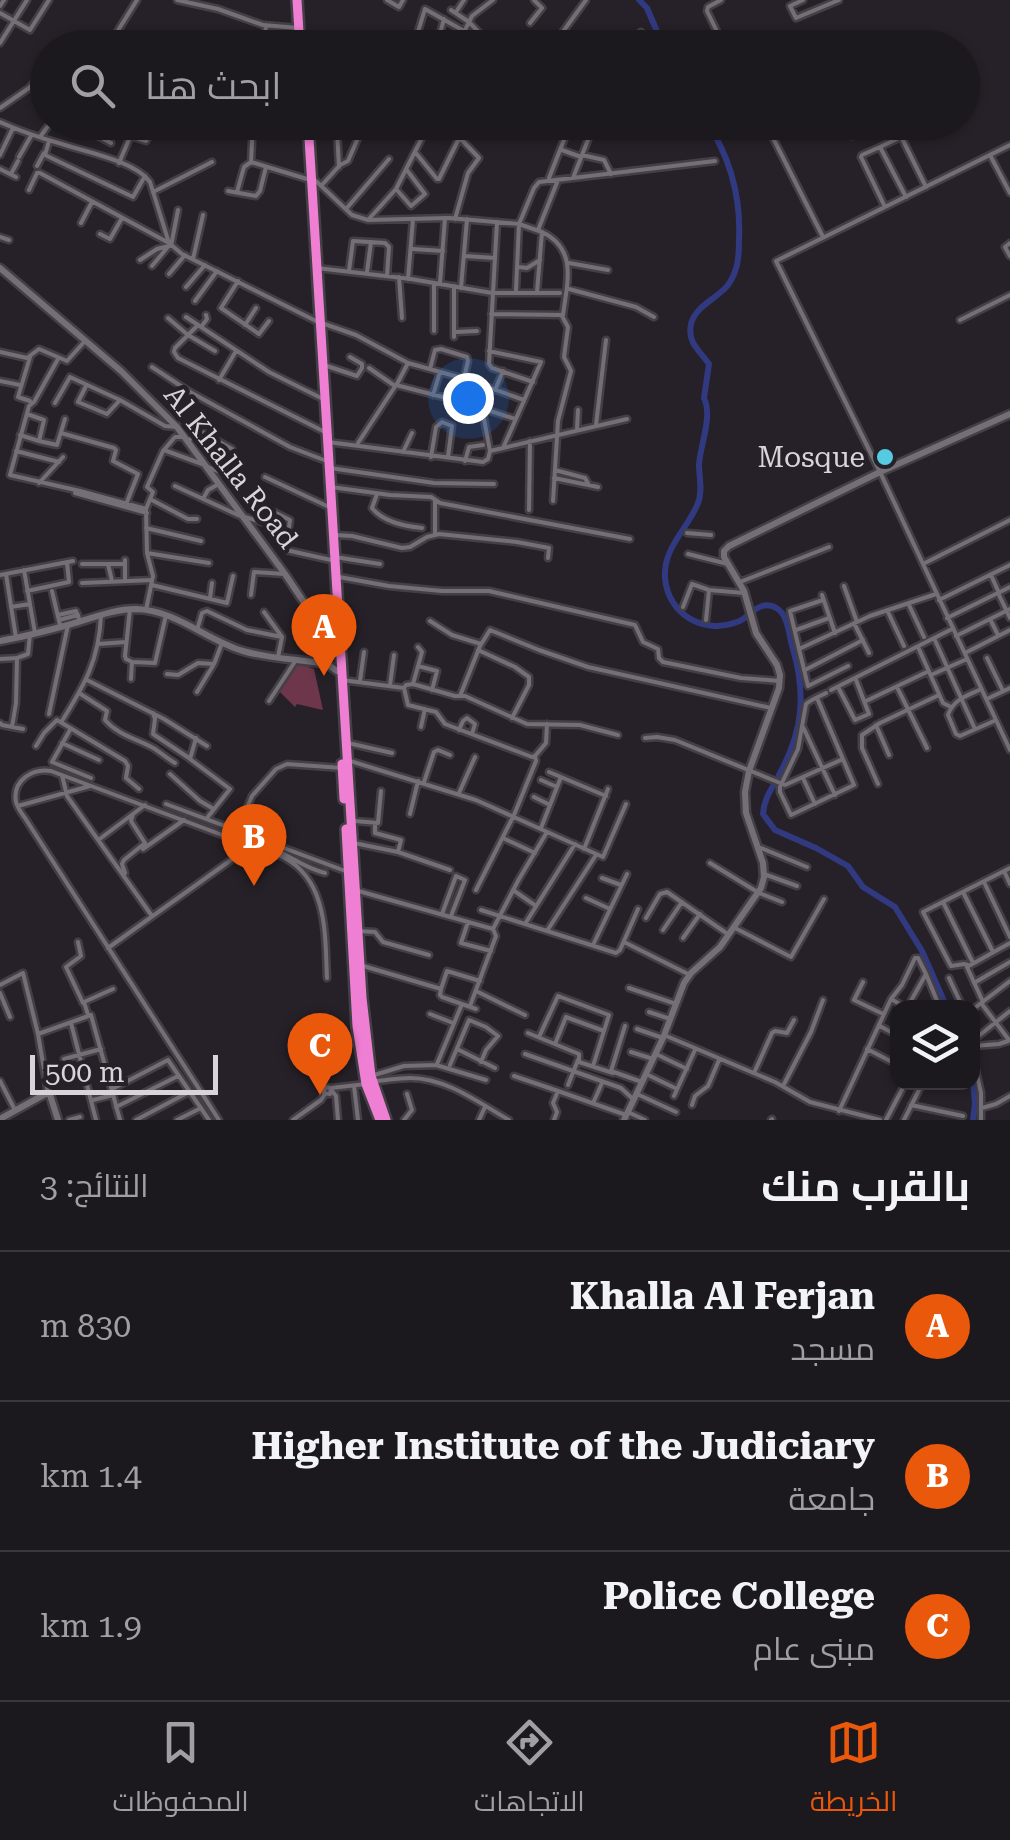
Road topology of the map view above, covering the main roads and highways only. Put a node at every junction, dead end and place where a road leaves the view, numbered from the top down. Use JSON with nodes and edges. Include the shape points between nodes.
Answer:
{"nodes":[{"id":1,"x":299,"y":0,"type":"edge"},
{"id":2,"x":298,"y":30,"type":"edge"},
{"id":3,"x":301,"y":30,"type":"edge"},
{"id":4,"x":307,"y":140,"type":"edge"},
{"id":5,"x":310,"y":179,"type":"junction"},
{"id":6,"x":318,"y":322,"type":"junction"},
{"id":7,"x":325,"y":438,"type":"junction"},
{"id":8,"x":327,"y":464,"type":"junction"},
{"id":9,"x":333,"y":558,"type":"junction"},
{"id":10,"x":340,"y":676,"type":"junction"},
{"id":11,"x":345,"y":764,"type":"junction"},
{"id":12,"x":350,"y":869,"type":"junction"},
{"id":13,"x":353,"y":888,"type":"junction"},
{"id":14,"x":370,"y":1081,"type":"junction"},
{"id":15,"x":383,"y":1120,"type":"edge"}],
"edges":[{"from":1,"to":2,"type":"highway"},
{"from":1,"to":3,"type":"highway"},
{"from":4,"to":5,"type":"highway"},
{"from":5,"to":6,"type":"highway"},
{"from":5,"to":6,"type":"highway"},
{"from":6,"to":7,"type":"highway"},
{"from":6,"to":7,"type":"highway"},
{"from":7,"to":8,"type":"highway"},
{"from":8,"to":9,"type":"highway"},
{"from":8,"to":9,"type":"highway"},
{"from":9,"to":10,"type":"highway"},
{"from":9,"to":10,"type":"highway"},
{"from":10,"to":11,"type":"highway"},
{"from":10,"to":11,"type":"highway"},
{"from":11,"to":12,"type":"highway"},
{"from":11,"to":12,"type":"highway"},
{"from":12,"to":13,"type":"highway"},
{"from":13,"to":14,"type":"highway"},
{"from":13,"to":14,"type":"highway","via":[[357,1026]]},
{"from":14,"to":15,"type":"highway"}]}
